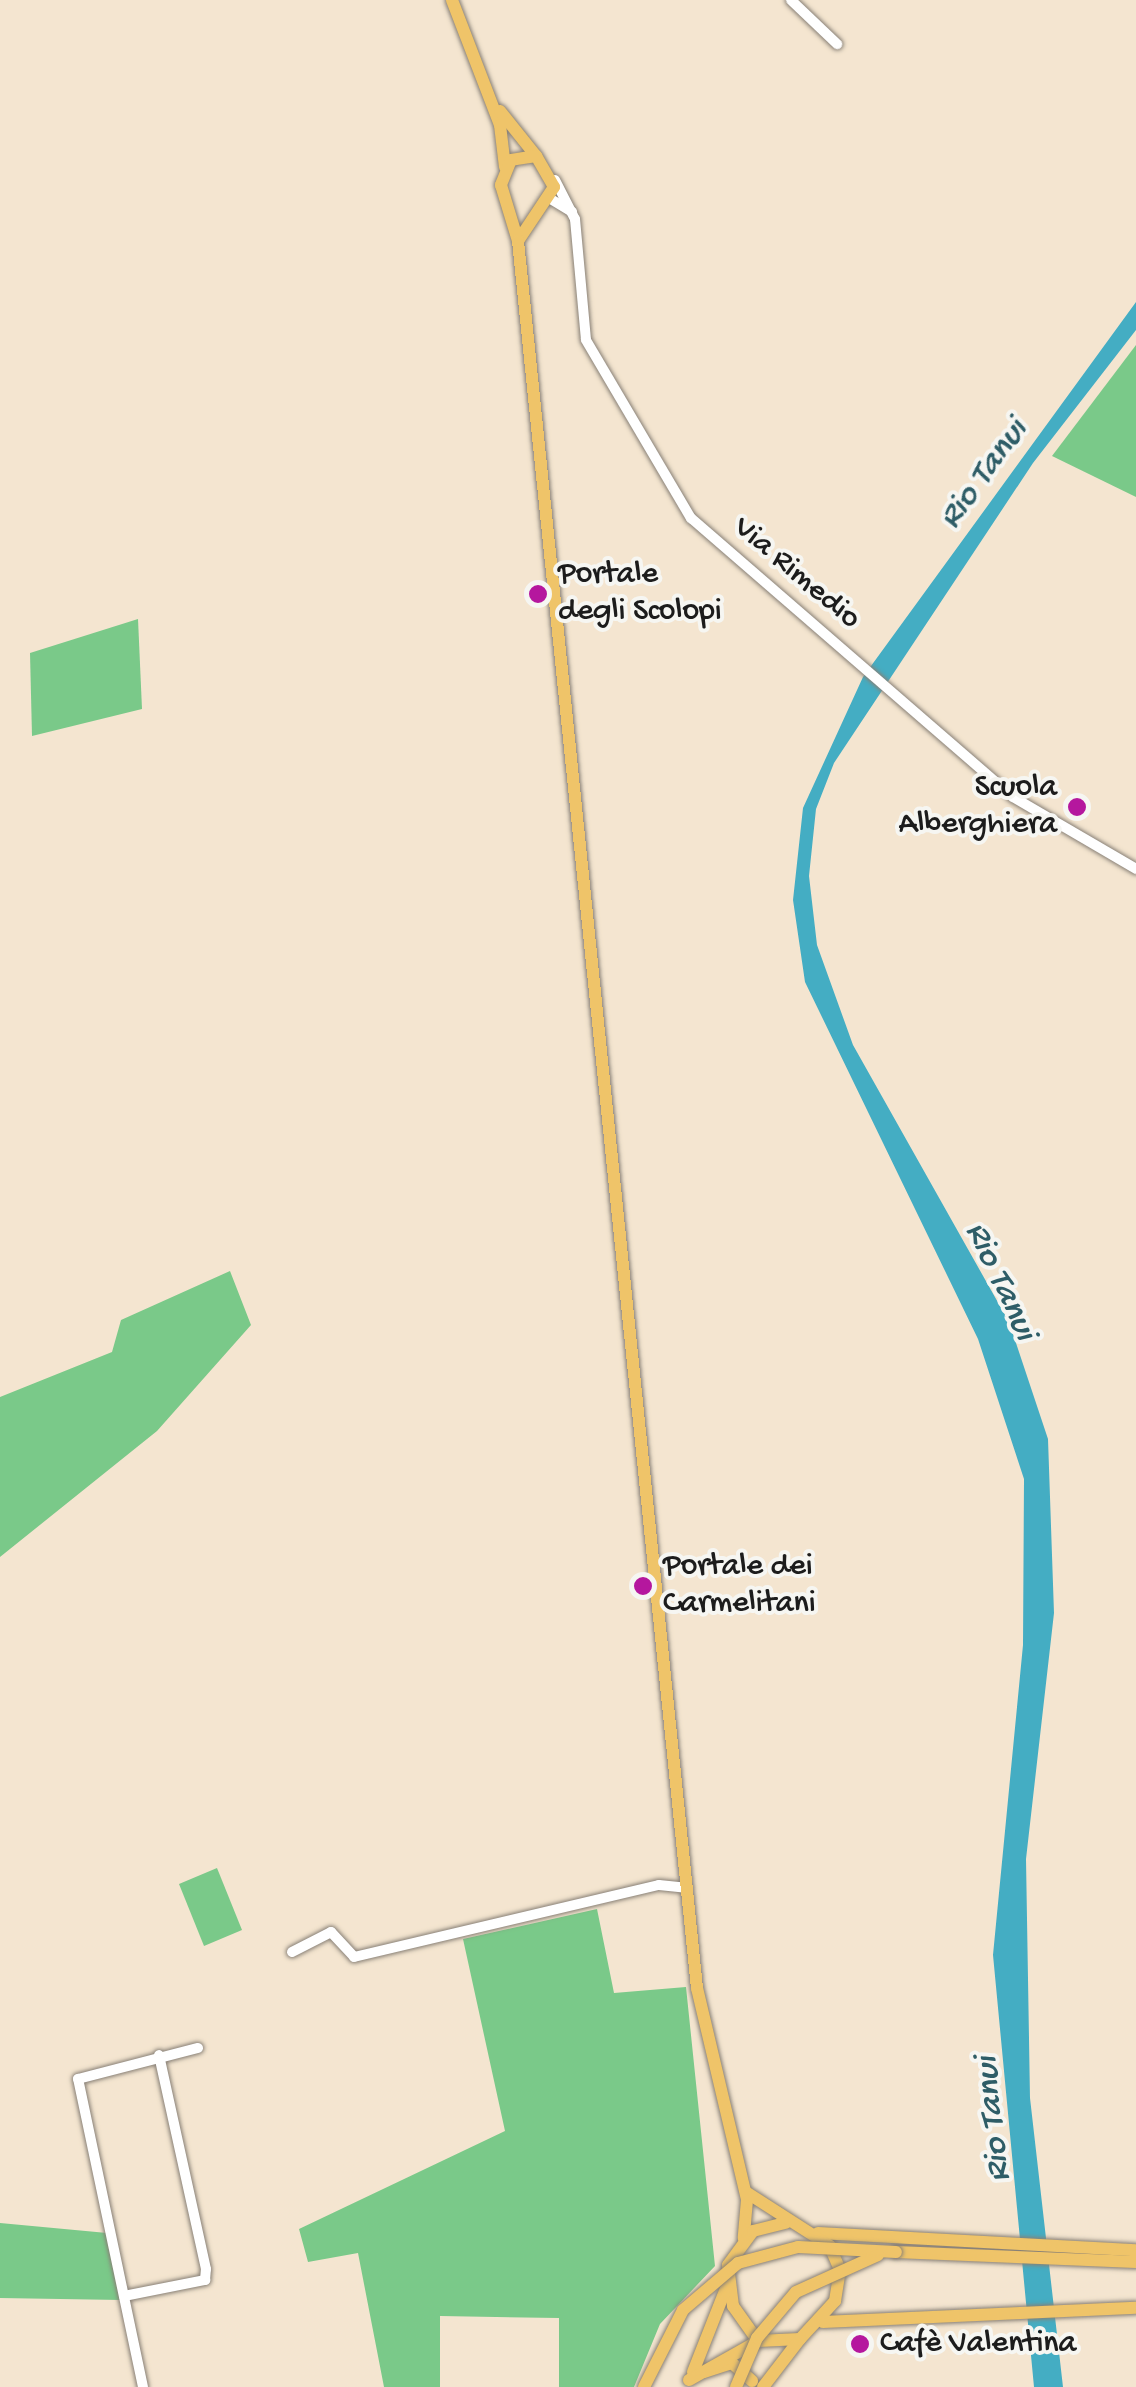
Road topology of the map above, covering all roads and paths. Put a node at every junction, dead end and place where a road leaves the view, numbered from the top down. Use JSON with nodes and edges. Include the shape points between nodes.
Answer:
{"nodes":[{"id":1,"x":452,"y":0,"type":"edge"},
{"id":2,"x":791,"y":0,"type":"edge"},
{"id":3,"x":837,"y":44,"type":"dead end"},
{"id":4,"x":487,"y":91,"type":"junction"},
{"id":5,"x":536,"y":156,"type":"junction"},
{"id":6,"x":505,"y":167,"type":"junction"},
{"id":7,"x":555,"y":180,"type":"junction"},
{"id":8,"x":504,"y":193,"type":"junction"},
{"id":9,"x":543,"y":202,"type":"junction"},
{"id":10,"x":572,"y":212,"type":"junction"},
{"id":11,"x":518,"y":241,"type":"junction"},
{"id":12,"x":1136,"y":870,"type":"edge"},
{"id":13,"x":686,"y":1888,"type":"junction"},
{"id":14,"x":292,"y":1952,"type":"dead end"},
{"id":15,"x":198,"y":2048,"type":"dead end"},
{"id":16,"x":159,"y":2055,"type":"junction"},
{"id":17,"x":744,"y":2190,"type":"junction"},
{"id":18,"x":798,"y":2224,"type":"junction"},
{"id":19,"x":818,"y":2233,"type":"junction"},
{"id":20,"x":744,"y":2238,"type":"junction"},
{"id":21,"x":1136,"y":2250,"type":"edge"},
{"id":22,"x":896,"y":2252,"type":"junction"},
{"id":23,"x":1092,"y":2255,"type":"junction"},
{"id":24,"x":1136,"y":2262,"type":"edge"},
{"id":25,"x":728,"y":2281,"type":"junction"},
{"id":26,"x":124,"y":2296,"type":"junction"},
{"id":27,"x":1136,"y":2308,"type":"edge"},
{"id":28,"x":823,"y":2322,"type":"junction"},
{"id":29,"x":800,"y":2339,"type":"junction"},
{"id":30,"x":758,"y":2341,"type":"junction"},
{"id":31,"x":690,"y":2381,"type":"edge"},
{"id":32,"x":755,"y":2385,"type":"edge"},
{"id":33,"x":143,"y":2387,"type":"edge"},
{"id":34,"x":644,"y":2387,"type":"edge"},
{"id":35,"x":736,"y":2387,"type":"edge"}],
"edges":[{"from":1,"to":4,"type":"main road"},
{"from":2,"to":3,"type":"street"},
{"from":4,"to":5,"type":"main road"},
{"from":4,"to":6,"type":"main road"},
{"from":5,"to":6,"type":"main road"},
{"from":5,"to":7,"type":"main road"},
{"from":6,"to":8,"type":"main road"},
{"from":7,"to":9,"type":"main road"},
{"from":7,"to":10,"type":"street","name":"Via Rimedio"},
{"from":8,"to":9,"type":"main road","via":[[518,206]]},
{"from":8,"to":11,"type":"main road"},
{"from":9,"to":10,"type":"street"},
{"from":9,"to":11,"type":"main road"},
{"from":10,"to":12,"type":"street","name":"Via Rimedio","via":[[586,340],[676,500],[1034,814]]},
{"from":11,"to":13,"type":"main road"},
{"from":13,"to":14,"type":"street","via":[[659,1886],[354,1958],[331,1932]]},
{"from":13,"to":17,"type":"main road","via":[[716,2096]]},
{"from":15,"to":16,"type":"street"},
{"from":16,"to":26,"type":"street","via":[[78,2079]]},
{"from":16,"to":26,"type":"street","via":[[204,2280]]},
{"from":17,"to":18,"type":"main road"},
{"from":17,"to":20,"type":"main road"},
{"from":18,"to":19,"type":"main road"},
{"from":18,"to":20,"type":"main road","via":[[770,2224]]},
{"from":19,"to":23,"type":"main road"},
{"from":19,"to":28,"type":"main road","via":[[840,2270]]},
{"from":20,"to":25,"type":"main road"},
{"from":21,"to":23,"type":"main road"},
{"from":22,"to":23,"type":"main road"},
{"from":22,"to":34,"type":"main road","bridge":true,"via":[[798,2247],[738,2263],[683,2310]]},
{"from":22,"to":35,"type":"main road","bridge":true,"via":[[846,2263],[796,2292],[757,2338]]},
{"from":23,"to":24,"type":"main road"},
{"from":25,"to":30,"type":"main road"},
{"from":25,"to":31,"type":"main road"},
{"from":26,"to":33,"type":"street"},
{"from":27,"to":28,"type":"main road"},
{"from":28,"to":29,"type":"main road"},
{"from":29,"to":30,"type":"main road"},
{"from":29,"to":32,"type":"main road"},
{"from":30,"to":31,"type":"main road"},
{"from":30,"to":32,"type":"main road"},
{"from":31,"to":32,"type":"main road","via":[[732,2364]]}]}
